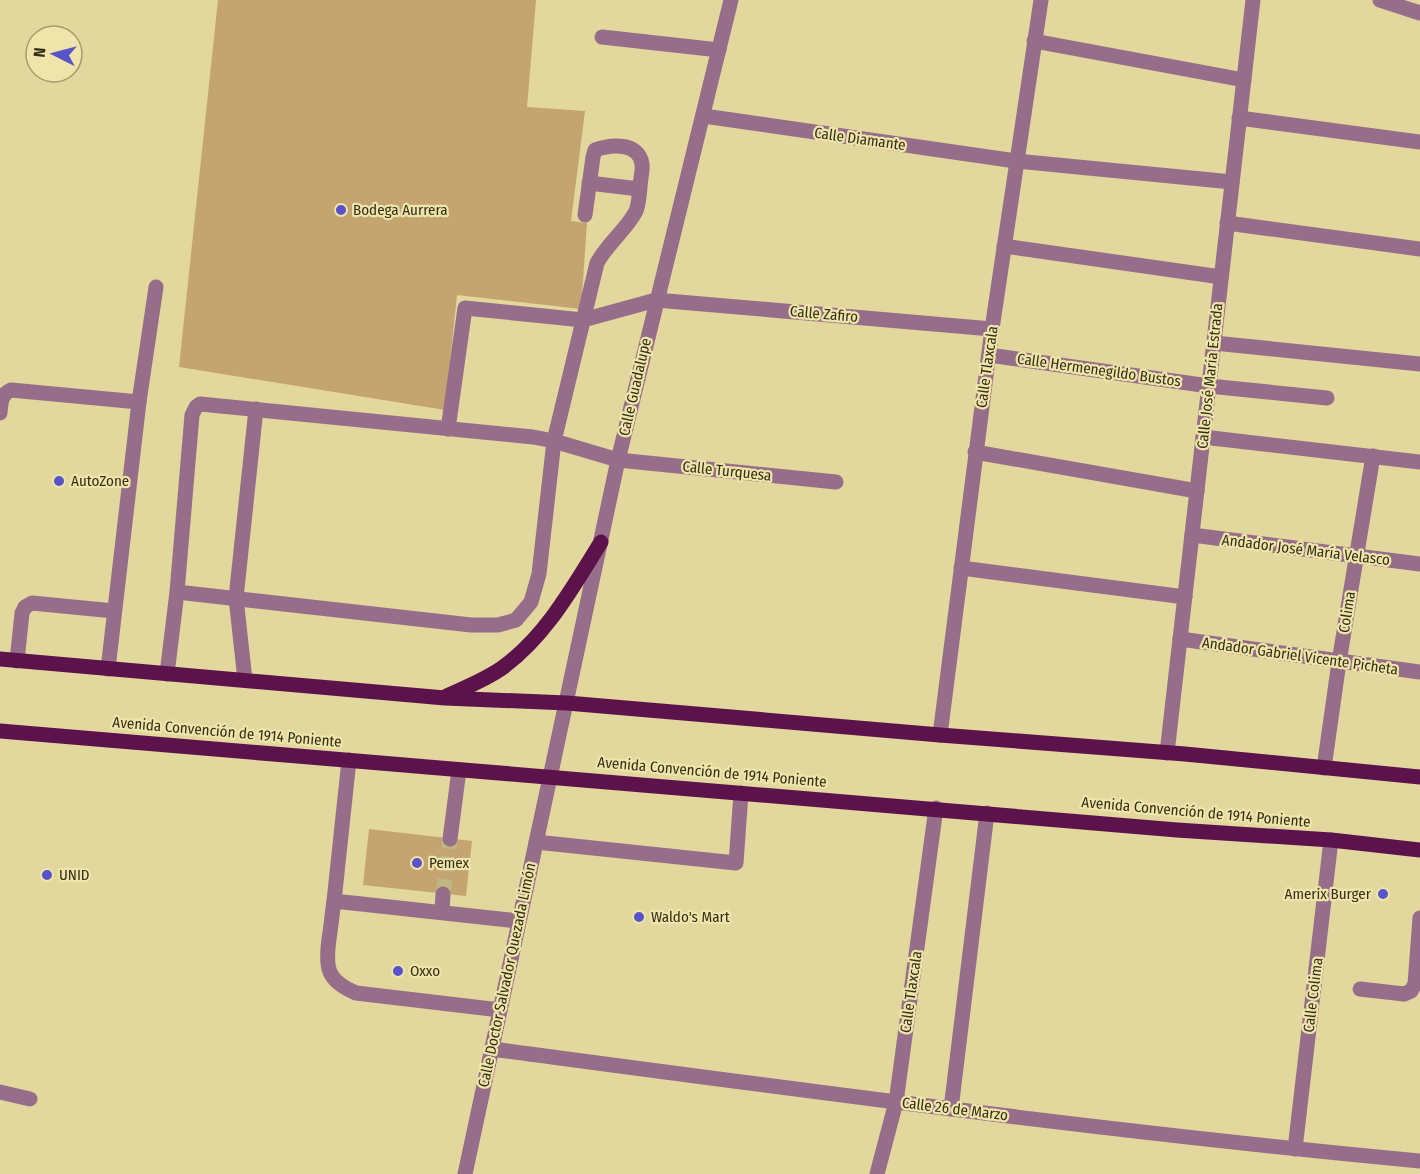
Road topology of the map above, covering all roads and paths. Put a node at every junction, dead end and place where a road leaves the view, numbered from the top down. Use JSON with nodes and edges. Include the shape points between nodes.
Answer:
{"nodes":[{"id":1,"x":731,"y":0,"type":"edge"},
{"id":2,"x":1041,"y":0,"type":"edge"},
{"id":3,"x":1253,"y":0,"type":"edge"},
{"id":4,"x":1380,"y":0,"type":"edge"},
{"id":5,"x":1420,"y":13,"type":"edge"},
{"id":6,"x":602,"y":38,"type":"dead end"},
{"id":7,"x":1034,"y":41,"type":"junction"},
{"id":8,"x":719,"y":50,"type":"junction"},
{"id":9,"x":1244,"y":80,"type":"junction"},
{"id":10,"x":704,"y":116,"type":"junction"},
{"id":11,"x":1239,"y":118,"type":"junction"},
{"id":12,"x":1420,"y":142,"type":"edge"},
{"id":13,"x":1016,"y":161,"type":"junction"},
{"id":14,"x":1232,"y":182,"type":"junction"},
{"id":15,"x":589,"y":183,"type":"junction"},
{"id":16,"x":639,"y":189,"type":"junction"},
{"id":17,"x":585,"y":215,"type":"dead end"},
{"id":18,"x":1227,"y":223,"type":"junction"},
{"id":19,"x":1004,"y":246,"type":"junction"},
{"id":20,"x":1420,"y":249,"type":"edge"},
{"id":21,"x":1221,"y":278,"type":"junction"},
{"id":22,"x":156,"y":287,"type":"dead end"},
{"id":23,"x":656,"y":300,"type":"junction"},
{"id":24,"x":583,"y":320,"type":"junction"},
{"id":25,"x":992,"y":329,"type":"junction"},
{"id":26,"x":1214,"y":343,"type":"junction"},
{"id":27,"x":988,"y":355,"type":"junction"},
{"id":28,"x":1420,"y":364,"type":"edge"},
{"id":29,"x":1209,"y":386,"type":"junction"},
{"id":30,"x":1327,"y":399,"type":"dead end"},
{"id":31,"x":139,"y":402,"type":"junction"},
{"id":32,"x":256,"y":409,"type":"junction"},
{"id":33,"x":0,"y":413,"type":"edge"},
{"id":34,"x":447,"y":429,"type":"junction"},
{"id":35,"x":1203,"y":437,"type":"junction"},
{"id":36,"x":554,"y":441,"type":"junction"},
{"id":37,"x":975,"y":452,"type":"junction"},
{"id":38,"x":1373,"y":456,"type":"junction"},
{"id":39,"x":618,"y":460,"type":"junction"},
{"id":40,"x":1420,"y":462,"type":"edge"},
{"id":41,"x":836,"y":482,"type":"dead end"},
{"id":42,"x":1197,"y":491,"type":"junction"},
{"id":43,"x":1192,"y":535,"type":"junction"},
{"id":44,"x":601,"y":542,"type":"junction"},
{"id":45,"x":1356,"y":556,"type":"junction"},
{"id":46,"x":1420,"y":564,"type":"edge"},
{"id":47,"x":961,"y":568,"type":"junction"},
{"id":48,"x":177,"y":592,"type":"junction"},
{"id":49,"x":1185,"y":597,"type":"junction"},
{"id":50,"x":236,"y":598,"type":"junction"},
{"id":51,"x":114,"y":611,"type":"junction"},
{"id":52,"x":1180,"y":639,"type":"junction"},
{"id":53,"x":0,"y":659,"type":"edge"},
{"id":54,"x":17,"y":661,"type":"junction"},
{"id":55,"x":1339,"y":662,"type":"junction"},
{"id":56,"x":108,"y":669,"type":"junction"},
{"id":57,"x":1420,"y":672,"type":"edge"},
{"id":58,"x":167,"y":674,"type":"junction"},
{"id":59,"x":245,"y":680,"type":"junction"},
{"id":60,"x":445,"y":698,"type":"junction"},
{"id":61,"x":567,"y":703,"type":"junction"},
{"id":62,"x":0,"y":731,"type":"edge"},
{"id":63,"x":940,"y":735,"type":"junction"},
{"id":64,"x":1167,"y":753,"type":"junction"},
{"id":65,"x":349,"y":760,"type":"junction"},
{"id":66,"x":1323,"y":768,"type":"junction"},
{"id":67,"x":459,"y":770,"type":"junction"},
{"id":68,"x":551,"y":777,"type":"junction"},
{"id":69,"x":1420,"y":777,"type":"edge"},
{"id":70,"x":741,"y":793,"type":"junction"},
{"id":71,"x":936,"y":808,"type":"junction"},
{"id":72,"x":987,"y":813,"type":"junction"},
{"id":73,"x":450,"y":838,"type":"tunnel mouth"},
{"id":74,"x":1331,"y":840,"type":"junction"},
{"id":75,"x":536,"y":842,"type":"junction"},
{"id":76,"x":1420,"y":850,"type":"edge"},
{"id":77,"x":443,"y":894,"type":"tunnel mouth"},
{"id":78,"x":334,"y":901,"type":"junction"},
{"id":79,"x":442,"y":912,"type":"junction"},
{"id":80,"x":1420,"y":918,"type":"edge"},
{"id":81,"x":518,"y":921,"type":"junction"},
{"id":82,"x":1360,"y":989,"type":"dead end"},
{"id":83,"x":500,"y":1010,"type":"junction"},
{"id":84,"x":492,"y":1049,"type":"junction"},
{"id":85,"x":0,"y":1092,"type":"edge"},
{"id":86,"x":30,"y":1099,"type":"dead end"},
{"id":87,"x":896,"y":1102,"type":"junction"},
{"id":88,"x":951,"y":1109,"type":"junction"},
{"id":89,"x":1295,"y":1149,"type":"junction"},
{"id":90,"x":1420,"y":1161,"type":"edge"},
{"id":91,"x":465,"y":1174,"type":"edge"},
{"id":92,"x":877,"y":1174,"type":"edge"}],
"edges":[{"from":1,"to":8,"type":"street","name":"Calle Guadalupe"},
{"from":2,"to":7,"type":"street","name":"Calle Tlaxcala"},
{"from":3,"to":9,"type":"street","name":"Calle José María Estrada"},
{"from":4,"to":5,"type":"street"},
{"from":6,"to":8,"type":"street"},
{"from":7,"to":9,"type":"street"},
{"from":7,"to":13,"type":"street","name":"Calle Tlaxcala"},
{"from":8,"to":10,"type":"street","name":"Calle Guadalupe"},
{"from":9,"to":11,"type":"street","name":"Calle José María Estrada"},
{"from":10,"to":13,"type":"street","name":"Calle Diamante"},
{"from":10,"to":23,"type":"street","name":"Calle Guadalupe"},
{"from":11,"to":12,"type":"street"},
{"from":11,"to":14,"type":"street","name":"Calle José María Estrada"},
{"from":13,"to":14,"type":"street","name":"Calle Diamante"},
{"from":13,"to":19,"type":"street","name":"Calle Tlaxcala"},
{"from":14,"to":18,"type":"street","name":"Calle José María Estrada"},
{"from":15,"to":16,"type":"street"},
{"from":15,"to":16,"type":"street","via":[[595,150],[618,146],[639,154]]},
{"from":15,"to":17,"type":"street"},
{"from":16,"to":24,"type":"street","via":[[637,209],[597,263]]},
{"from":18,"to":20,"type":"street"},
{"from":18,"to":21,"type":"street","name":"Calle José María Estrada"},
{"from":19,"to":21,"type":"street"},
{"from":19,"to":25,"type":"street","name":"Calle Tlaxcala"},
{"from":21,"to":26,"type":"street","name":"Calle José María Estrada"},
{"from":22,"to":31,"type":"street"},
{"from":23,"to":24,"type":"street"},
{"from":23,"to":25,"type":"street","name":"Calle Zafiro"},
{"from":23,"to":39,"type":"street","name":"Calle Guadalupe"},
{"from":24,"to":34,"type":"street","via":[[465,308]]},
{"from":24,"to":36,"type":"street"},
{"from":25,"to":27,"type":"street","name":"Calle Tlaxcala"},
{"from":26,"to":28,"type":"street"},
{"from":26,"to":29,"type":"street","name":"Calle José María Estrada"},
{"from":27,"to":29,"type":"street","name":"Calle Hermenegildo Bustos"},
{"from":27,"to":37,"type":"street","name":"Calle Tlaxcala"},
{"from":29,"to":30,"type":"street","name":"Calle Hermenegildo Bustos"},
{"from":29,"to":35,"type":"street","name":"Calle José María Estrada"},
{"from":31,"to":33,"type":"street","via":[[11,390],[5,392]]},
{"from":31,"to":51,"type":"street"},
{"from":32,"to":34,"type":"street","name":"Calle Turquesa"},
{"from":32,"to":48,"type":"street","name":"Calle Turquesa","via":[[200,404],[192,415]]},
{"from":32,"to":50,"type":"street"},
{"from":34,"to":36,"type":"street","name":"Calle Turquesa"},
{"from":35,"to":38,"type":"street"},
{"from":35,"to":42,"type":"street","name":"Calle José María Estrada"},
{"from":36,"to":39,"type":"street","name":"Calle Turquesa"},
{"from":36,"to":50,"type":"street","via":[[539,574],[531,602],[516,620],[498,626],[471,625]]},
{"from":37,"to":42,"type":"street"},
{"from":37,"to":47,"type":"street","name":"Calle Tlaxcala"},
{"from":38,"to":40,"type":"street"},
{"from":38,"to":45,"type":"street","name":"Colima"},
{"from":39,"to":41,"type":"street","name":"Calle Turquesa"},
{"from":39,"to":44,"type":"street","name":"Calle Guadalupe"},
{"from":42,"to":43,"type":"street","name":"Calle José María Estrada"},
{"from":43,"to":45,"type":"street","name":"Andador José María Velasco"},
{"from":43,"to":49,"type":"street","name":"Calle José María Estrada"},
{"from":44,"to":60,"type":"main road","via":[[544,629],[502,668]]},
{"from":44,"to":61,"type":"street","name":"Calle Guadalupe"},
{"from":45,"to":46,"type":"street","name":"Andador José María Velasco"},
{"from":45,"to":55,"type":"street","name":"Colima"},
{"from":47,"to":49,"type":"street"},
{"from":47,"to":63,"type":"street","name":"Calle Tlaxcala"},
{"from":48,"to":50,"type":"street"},
{"from":48,"to":58,"type":"street"},
{"from":49,"to":52,"type":"street","name":"Calle José María Estrada"},
{"from":50,"to":59,"type":"street"},
{"from":51,"to":54,"type":"street","via":[[32,603],[22,613]]},
{"from":51,"to":56,"type":"street"},
{"from":52,"to":55,"type":"street","name":"Andador Gabriel Vicente Picheta"},
{"from":52,"to":64,"type":"street","name":"Calle José María Estrada"},
{"from":53,"to":54,"type":"main road"},
{"from":54,"to":56,"type":"main road"},
{"from":55,"to":57,"type":"street","name":"Andador Gabriel Vicente Picheta"},
{"from":55,"to":66,"type":"street","name":"Colima"},
{"from":56,"to":58,"type":"main road"},
{"from":58,"to":59,"type":"main road"},
{"from":59,"to":60,"type":"main road"},
{"from":60,"to":61,"type":"main road"},
{"from":61,"to":63,"type":"main road"},
{"from":61,"to":68,"type":"street","name":"Calle Guadalupe"},
{"from":62,"to":65,"type":"main road","name":"Avenida Convención de 1914 Poniente"},
{"from":63,"to":64,"type":"main road"},
{"from":64,"to":66,"type":"main road"},
{"from":65,"to":67,"type":"main road","name":"Avenida Convención de 1914 Poniente"},
{"from":65,"to":78,"type":"street"},
{"from":66,"to":69,"type":"main road"},
{"from":67,"to":68,"type":"main road","name":"Avenida Convención de 1914 Poniente"},
{"from":67,"to":73,"type":"street"},
{"from":68,"to":70,"type":"main road","name":"Avenida Convención de 1914 Poniente"},
{"from":68,"to":75,"type":"street","name":"Calle Doctor Salvador Quezada Limón"},
{"from":70,"to":71,"type":"main road","name":"Avenida Convención de 1914 Poniente"},
{"from":70,"to":75,"type":"street","via":[[736,863]]},
{"from":71,"to":72,"type":"main road","name":"Avenida Convención de 1914 Poniente"},
{"from":71,"to":87,"type":"street","name":"Calle Tlaxcala"},
{"from":72,"to":74,"type":"main road","name":"Avenida Convención de 1914 Poniente"},
{"from":72,"to":88,"type":"street"},
{"from":74,"to":76,"type":"main road","name":"Avenida Convención de 1914 Poniente"},
{"from":74,"to":89,"type":"street","name":"Calle Colima"},
{"from":75,"to":81,"type":"street","name":"Calle Doctor Salvador Quezada Limón"},
{"from":77,"to":79,"type":"street"},
{"from":78,"to":79,"type":"street"},
{"from":78,"to":83,"type":"street","via":[[326,961],[330,974],[341,986],[356,993]]},
{"from":79,"to":81,"type":"street"},
{"from":80,"to":82,"type":"street","via":[[1411,991],[1404,994]]},
{"from":81,"to":83,"type":"street","name":"Calle Doctor Salvador Quezada Limón"},
{"from":83,"to":84,"type":"street","name":"Calle Doctor Salvador Quezada Limón"},
{"from":84,"to":87,"type":"street","name":"Calle 26 de Marzo"},
{"from":84,"to":91,"type":"street","name":"Calle Doctor Salvador Quezada Limón"},
{"from":85,"to":86,"type":"street"},
{"from":87,"to":88,"type":"street","name":"Calle 26 de Marzo"},
{"from":87,"to":92,"type":"street","name":"Calle Tlaxcala"},
{"from":88,"to":89,"type":"street","name":"Calle 26 de Marzo"},
{"from":89,"to":90,"type":"street","name":"Calle 26 de Marzo"}]}
